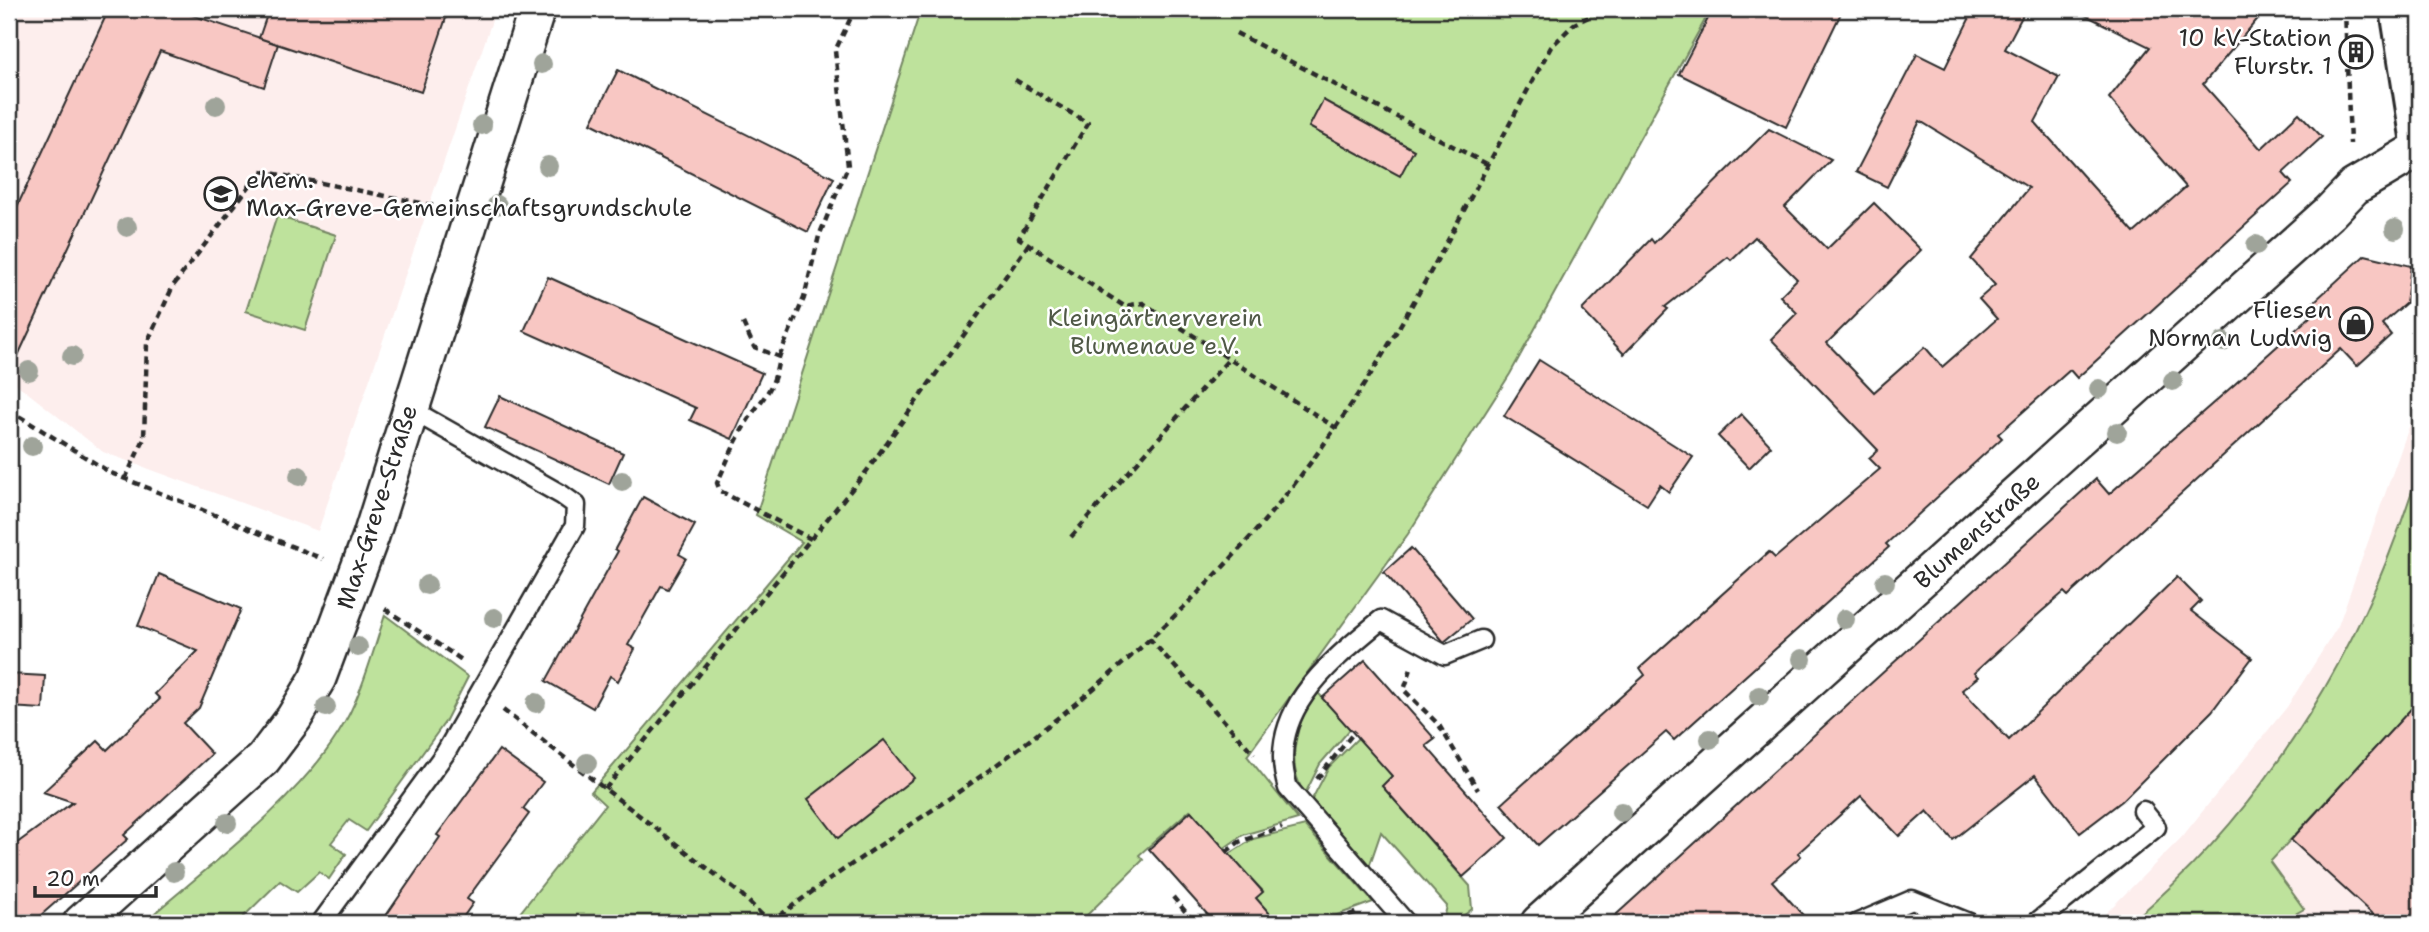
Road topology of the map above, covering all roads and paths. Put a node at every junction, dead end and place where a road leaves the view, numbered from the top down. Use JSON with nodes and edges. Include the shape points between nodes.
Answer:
{"nodes":[{"id":1,"x":537,"y":9,"type":"edge"},
{"id":2,"x":855,"y":9,"type":"edge"},
{"id":3,"x":1605,"y":9,"type":"edge"},
{"id":4,"x":2345,"y":9,"type":"edge"},
{"id":5,"x":2400,"y":9,"type":"edge"},
{"id":6,"x":1237,"y":33,"type":"dead end"},
{"id":7,"x":1015,"y":80,"type":"dead end"},
{"id":8,"x":2420,"y":136,"type":"edge"},
{"id":9,"x":2420,"y":148,"type":"edge"},
{"id":10,"x":2351,"y":157,"type":"dead end"},
{"id":11,"x":1487,"y":164,"type":"junction"},
{"id":12,"x":471,"y":212,"type":"junction"},
{"id":13,"x":1028,"y":245,"type":"junction"},
{"id":14,"x":743,"y":323,"type":"dead end"},
{"id":15,"x":779,"y":357,"type":"junction"},
{"id":16,"x":1228,"y":360,"type":"junction"},
{"id":17,"x":410,"y":409,"type":"junction"},
{"id":18,"x":9,"y":410,"type":"edge"},
{"id":19,"x":1336,"y":428,"type":"junction"},
{"id":20,"x":125,"y":479,"type":"junction"},
{"id":21,"x":1071,"y":537,"type":"dead end"},
{"id":22,"x":811,"y":540,"type":"junction"},
{"id":23,"x":357,"y":573,"type":"junction"},
{"id":24,"x":1149,"y":638,"type":"junction"},
{"id":25,"x":1481,"y":640,"type":"dead end"},
{"id":26,"x":1421,"y":642,"type":"junction"},
{"id":27,"x":485,"y":686,"type":"junction"},
{"id":28,"x":1356,"y":731,"type":"dead end"},
{"id":29,"x":1284,"y":776,"type":"junction"},
{"id":30,"x":605,"y":789,"type":"junction"},
{"id":31,"x":1478,"y":790,"type":"dead end"},
{"id":32,"x":2143,"y":811,"type":"dead end"},
{"id":33,"x":1309,"y":814,"type":"junction"},
{"id":34,"x":1226,"y":852,"type":"dead end"},
{"id":35,"x":1173,"y":897,"type":"dead end"},
{"id":36,"x":81,"y":923,"type":"edge"},
{"id":37,"x":321,"y":923,"type":"edge"},
{"id":38,"x":770,"y":923,"type":"edge"},
{"id":39,"x":1195,"y":923,"type":"edge"},
{"id":40,"x":1406,"y":923,"type":"edge"},
{"id":41,"x":1539,"y":923,"type":"edge"},
{"id":42,"x":1858,"y":923,"type":"edge"},
{"id":43,"x":1969,"y":923,"type":"edge"},
{"id":44,"x":2036,"y":923,"type":"edge"}],
"edges":[{"from":1,"to":12,"type":"street","name":"Max-Greve-Straße"},
{"from":2,"to":15,"type":"path","via":[[835,51],[848,166]]},
{"from":3,"to":11,"type":"path","via":[[1574,24],[1551,47]]},
{"from":4,"to":10,"type":"path"},
{"from":5,"to":8,"type":"street"},
{"from":6,"to":11,"type":"path"},
{"from":7,"to":13,"type":"path","via":[[1088,123],[1019,238]]},
{"from":9,"to":41,"type":"street","name":"Blumenstraße","via":[[2354,187]]},
{"from":11,"to":19,"type":"path","via":[[1380,359]]},
{"from":12,"to":17,"type":"street","name":"Max-Greve-Straße"},
{"from":12,"to":20,"type":"path","via":[[261,171],[173,286],[147,343],[144,439]]},
{"from":13,"to":16,"type":"path","via":[[1124,306],[1143,303]]},
{"from":13,"to":22,"type":"path","via":[[866,472]]},
{"from":14,"to":15,"type":"path","via":[[754,347]]},
{"from":15,"to":22,"type":"path","via":[[766,399],[749,419],[717,483],[720,491]]},
{"from":16,"to":19,"type":"path"},
{"from":16,"to":21,"type":"path"},
{"from":17,"to":23,"type":"street","name":"Max-Greve-Straße"},
{"from":17,"to":27,"type":"lane","via":[[576,505],[575,526]]},
{"from":18,"to":20,"type":"path"},
{"from":19,"to":24,"type":"path","via":[[1225,565]]},
{"from":20,"to":23,"type":"path"},
{"from":22,"to":30,"type":"path"},
{"from":23,"to":27,"type":"path","via":[[382,607]]},
{"from":23,"to":36,"type":"street","name":"Max-Greve-Straße","via":[[318,678],[263,759]]},
{"from":24,"to":29,"type":"path","via":[[1268,770]]},
{"from":24,"to":38,"type":"path","via":[[1001,762]]},
{"from":25,"to":26,"type":"lane","via":[[1445,655]]},
{"from":26,"to":29,"type":"lane","via":[[1381,620],[1326,666],[1291,716],[1283,747]]},
{"from":26,"to":31,"type":"path","via":[[1404,690],[1439,725]]},
{"from":27,"to":30,"type":"path"},
{"from":27,"to":37,"type":"lane","via":[[446,752]]},
{"from":28,"to":33,"type":"path","via":[[1326,764]]},
{"from":29,"to":33,"type":"lane"},
{"from":30,"to":38,"type":"path","via":[[742,895]]},
{"from":32,"to":44,"type":"lane","via":[[2156,827]]},
{"from":33,"to":34,"type":"path","via":[[1258,833]]},
{"from":33,"to":40,"type":"lane"},
{"from":35,"to":39,"type":"path"},
{"from":42,"to":43,"type":"lane","via":[[1912,900]]}]}
